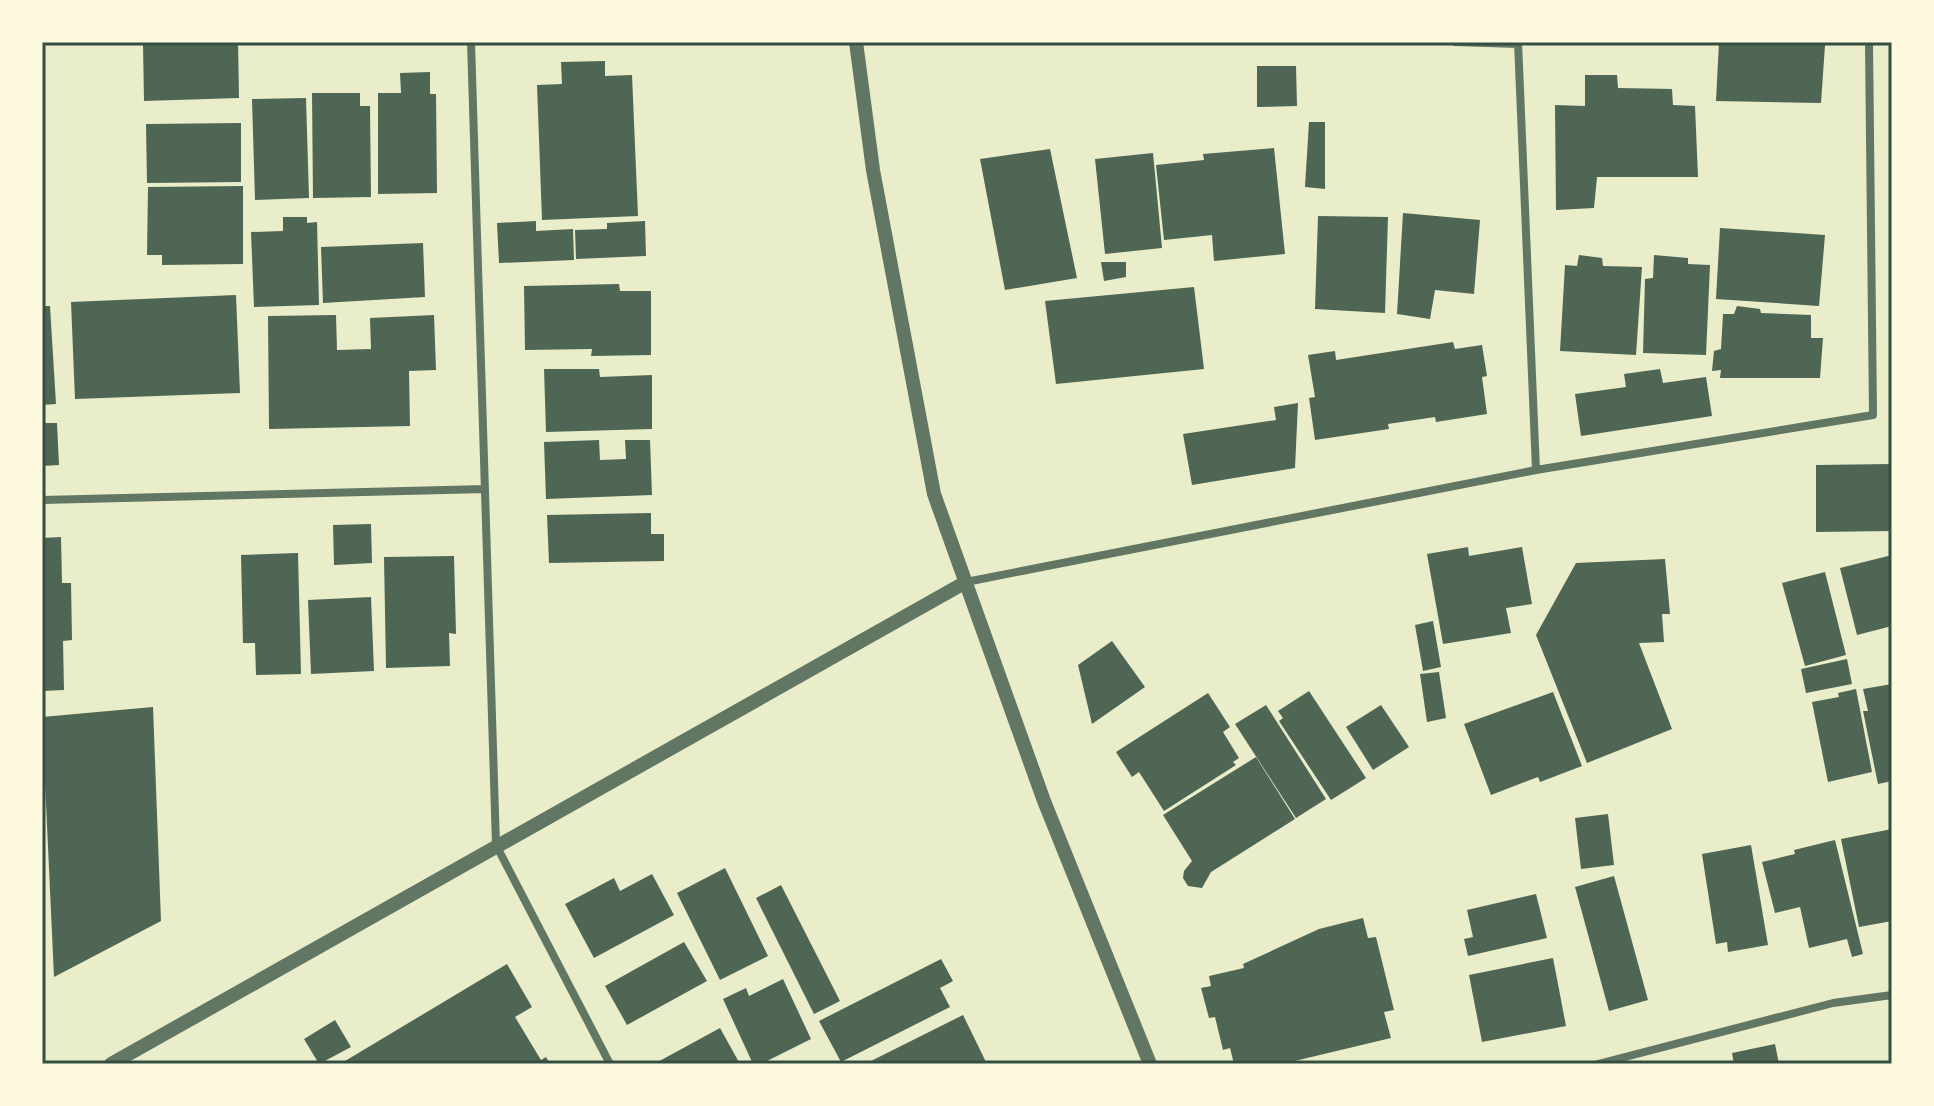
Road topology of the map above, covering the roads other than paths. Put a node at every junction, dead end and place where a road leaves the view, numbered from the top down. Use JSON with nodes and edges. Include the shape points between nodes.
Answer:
{"nodes":[{"id":1,"x":471,"y":42,"type":"edge"},
{"id":2,"x":856,"y":42,"type":"edge"},
{"id":3,"x":1455,"y":42,"type":"edge"},
{"id":4,"x":1869,"y":42,"type":"edge"},
{"id":5,"x":1518,"y":43,"type":"edge"},
{"id":6,"x":1536,"y":470,"type":"junction"},
{"id":7,"x":485,"y":489,"type":"junction"},
{"id":8,"x":42,"y":500,"type":"edge"},
{"id":9,"x":966,"y":582,"type":"junction"},
{"id":10,"x":496,"y":845,"type":"junction"},
{"id":11,"x":1892,"y":995,"type":"edge"},
{"id":12,"x":111,"y":1064,"type":"edge"},
{"id":13,"x":610,"y":1064,"type":"edge"},
{"id":14,"x":1150,"y":1064,"type":"edge"},
{"id":15,"x":1598,"y":1064,"type":"edge"}],
"edges":[{"from":1,"to":7,"type":"street"},
{"from":2,"to":9,"type":"street","via":[[873,170],[934,494]]},
{"from":3,"to":5,"type":"street"},
{"from":4,"to":6,"type":"street","via":[[1873,415]]},
{"from":5,"to":6,"type":"street"},
{"from":6,"to":9,"type":"street"},
{"from":7,"to":8,"type":"street"},
{"from":7,"to":10,"type":"street"},
{"from":9,"to":10,"type":"street"},
{"from":9,"to":14,"type":"street","via":[[1044,801]]},
{"from":10,"to":12,"type":"street"},
{"from":10,"to":13,"type":"street"},
{"from":11,"to":15,"type":"street","via":[[1833,1003]]}]}
